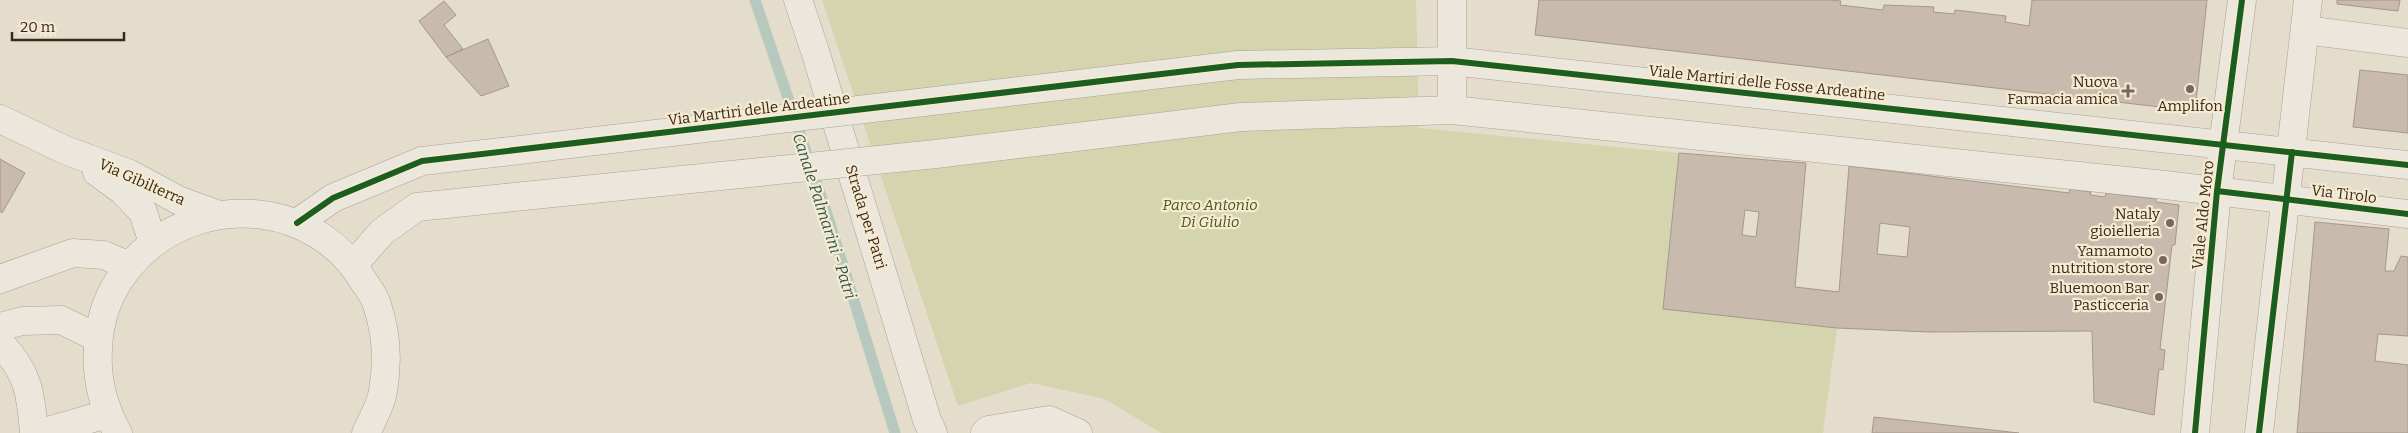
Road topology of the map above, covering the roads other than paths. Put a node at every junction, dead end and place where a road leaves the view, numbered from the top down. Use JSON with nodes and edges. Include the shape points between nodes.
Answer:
{"nodes":[{"id":1,"x":798,"y":0,"type":"edge"},
{"id":2,"x":1452,"y":0,"type":"edge"},
{"id":3,"x":2242,"y":0,"type":"edge"},
{"id":4,"x":2308,"y":0,"type":"edge"},
{"id":5,"x":2305,"y":30,"type":"junction"},
{"id":6,"x":2408,"y":43,"type":"edge"},
{"id":7,"x":1452,"y":61,"type":"junction"},
{"id":8,"x":1238,"y":65,"type":"joint"},
{"id":9,"x":1452,"y":110,"type":"junction"},
{"id":10,"x":0,"y":119,"type":"edge"},
{"id":11,"x":2223,"y":145,"type":"junction"},
{"id":12,"x":65,"y":150,"type":"junction"},
{"id":13,"x":2292,"y":152,"type":"junction"},
{"id":14,"x":2408,"y":165,"type":"edge"},
{"id":15,"x":2217,"y":191,"type":"junction"},
{"id":16,"x":2286,"y":199,"type":"junction"},
{"id":17,"x":2408,"y":214,"type":"edge"},
{"id":18,"x":219,"y":215,"type":"junction"},
{"id":19,"x":297,"y":223,"type":"junction"},
{"id":20,"x":153,"y":243,"type":"junction"},
{"id":21,"x":354,"y":264,"type":"junction"},
{"id":22,"x":129,"y":266,"type":"junction"},
{"id":23,"x":0,"y":279,"type":"edge"},
{"id":24,"x":0,"y":327,"type":"edge"},
{"id":25,"x":98,"y":338,"type":"junction"},
{"id":26,"x":0,"y":343,"type":"edge"},
{"id":27,"x":113,"y":423,"type":"edge"},
{"id":28,"x":34,"y":433,"type":"edge"},
{"id":29,"x":41,"y":433,"type":"edge"},
{"id":30,"x":366,"y":433,"type":"edge"},
{"id":31,"x":933,"y":433,"type":"edge"},
{"id":32,"x":985,"y":433,"type":"edge"},
{"id":33,"x":1078,"y":433,"type":"edge"},
{"id":34,"x":2195,"y":433,"type":"edge"},
{"id":35,"x":2259,"y":433,"type":"edge"}],
"edges":[{"from":1,"to":31,"type":"street","name":"Strada per Patri"},
{"from":2,"to":7,"type":"street"},
{"from":3,"to":11,"type":"street","name":"Viale Aldo Moro"},
{"from":4,"to":5,"type":"street"},
{"from":5,"to":6,"type":"street"},
{"from":5,"to":13,"type":"street"},
{"from":7,"to":8,"type":"street","name":"Viale Martiri delle Fosse Ardeatine"},
{"from":7,"to":9,"type":"street"},
{"from":7,"to":11,"type":"street","name":"Viale Martiri delle Fosse Ardeatine"},
{"from":8,"to":19,"type":"street","name":"Via Martiri delle Ardeatine","bridge":true,"via":[[422,161],[333,198]]},
{"from":9,"to":15,"type":"street"},
{"from":9,"to":21,"type":"street","bridge":true,"via":[[1241,117],[936,154],[417,207],[382,232]]},
{"from":10,"to":12,"type":"street","name":"Via Gibilterra"},
{"from":11,"to":13,"type":"street","name":"Viale Martiri delle Fosse Ardeatine"},
{"from":11,"to":15,"type":"street","name":"Viale Aldo Moro"},
{"from":12,"to":18,"type":"street","name":"Via Gibilterra","via":[[130,174],[180,201]]},
{"from":12,"to":20,"type":"street","name":"Via Gibilterra","via":[[123,191],[143,212]]},
{"from":13,"to":14,"type":"street"},
{"from":13,"to":16,"type":"street"},
{"from":15,"to":16,"type":"street","name":"Via Tirolo"},
{"from":15,"to":34,"type":"street","name":"Viale Aldo Moro"},
{"from":16,"to":17,"type":"street","name":"Via Tirolo"},
{"from":16,"to":35,"type":"street"},
{"from":18,"to":19,"type":"street","via":[[258,213]]},
{"from":18,"to":20,"type":"street","via":[[184,225]]},
{"from":19,"to":21,"type":"street","via":[[328,240]]},
{"from":20,"to":22,"type":"street"},
{"from":21,"to":30,"type":"street","via":[[377,304],[387,348],[383,393]]},
{"from":22,"to":23,"type":"street","via":[[104,255],[73,253]]},
{"from":22,"to":25,"type":"street","via":[[114,288]]},
{"from":24,"to":25,"type":"street","via":[[22,321],[60,320]]},
{"from":25,"to":27,"type":"street","via":[[97,377]]},
{"from":26,"to":28,"type":"street","via":[[27,380]]},
{"from":27,"to":29,"type":"street"},
{"from":32,"to":33,"type":"street","via":[[1049,420]]}]}
